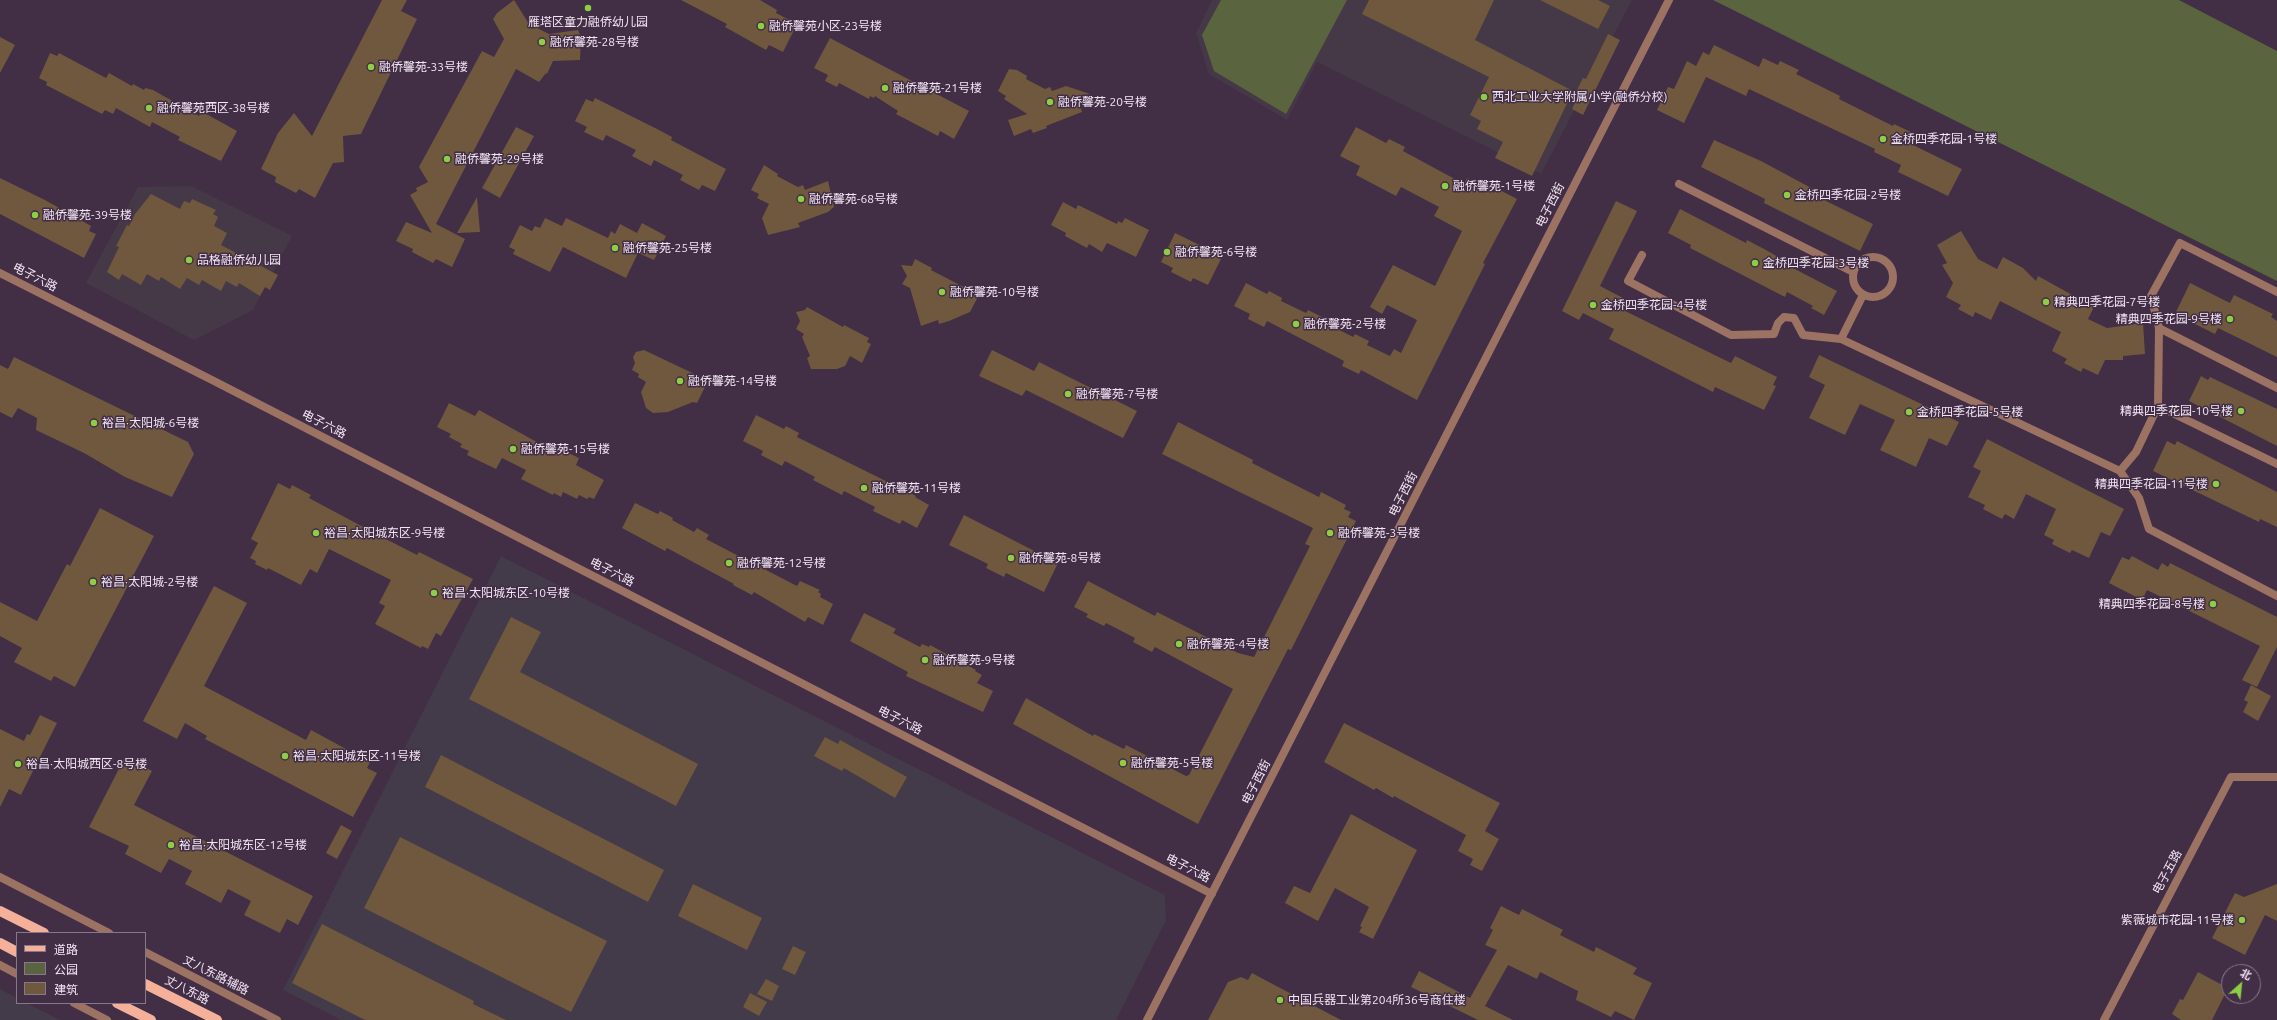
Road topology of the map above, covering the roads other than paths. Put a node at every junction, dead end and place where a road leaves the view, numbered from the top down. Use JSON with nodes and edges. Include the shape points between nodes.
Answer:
{"nodes":[{"id":1,"x":1669,"y":0,"type":"edge"},
{"id":2,"x":1679,"y":184,"type":"dead end"},
{"id":3,"x":1642,"y":256,"type":"dead end"},
{"id":4,"x":1853,"y":272,"type":"junction"},
{"id":5,"x":0,"y":273,"type":"edge"},
{"id":6,"x":2277,"y":292,"type":"edge"},
{"id":7,"x":1863,"y":295,"type":"junction"},
{"id":8,"x":2159,"y":328,"type":"junction"},
{"id":9,"x":1841,"y":339,"type":"junction"},
{"id":10,"x":2277,"y":388,"type":"edge"},
{"id":11,"x":2158,"y":406,"type":"junction"},
{"id":12,"x":2277,"y":464,"type":"edge"},
{"id":13,"x":2120,"y":471,"type":"junction"},
{"id":14,"x":2277,"y":596,"type":"edge"},
{"id":15,"x":2277,"y":777,"type":"edge"},
{"id":16,"x":0,"y":877,"type":"edge"},
{"id":17,"x":1212,"y":894,"type":"junction"},
{"id":18,"x":0,"y":911,"type":"edge"},
{"id":19,"x":42,"y":932,"type":"edge"},
{"id":20,"x":107,"y":932,"type":"edge"},
{"id":21,"x":0,"y":943,"type":"edge"},
{"id":22,"x":16,"y":951,"type":"edge"},
{"id":23,"x":146,"y":953,"type":"edge"},
{"id":24,"x":0,"y":965,"type":"edge"},
{"id":25,"x":16,"y":973,"type":"edge"},
{"id":26,"x":146,"y":984,"type":"edge"},
{"id":27,"x":76,"y":1004,"type":"edge"},
{"id":28,"x":119,"y":1004,"type":"edge"},
{"id":29,"x":107,"y":1020,"type":"edge"},
{"id":30,"x":151,"y":1020,"type":"edge"},
{"id":31,"x":217,"y":1020,"type":"edge"},
{"id":32,"x":277,"y":1020,"type":"edge"},
{"id":33,"x":1147,"y":1020,"type":"edge"},
{"id":34,"x":2104,"y":1020,"type":"edge"}],
"edges":[{"from":1,"to":17,"type":"street","name":"电子西街"},
{"from":2,"to":4,"type":"street"},
{"from":3,"to":9,"type":"street","via":[[1628,281],[1731,335],[1774,334],[1778,323],[1784,317],[1794,318],[1803,335]]},
{"from":4,"to":7,"type":"street","via":[[1854,284]]},
{"from":4,"to":7,"type":"street","via":[[1858,263],[1875,257],[1885,261],[1890,267],[1893,279],[1886,292],[1880,296]]},
{"from":5,"to":17,"type":"street","name":"电子六路"},
{"from":6,"to":8,"type":"street","via":[[2180,243],[2151,296]]},
{"from":7,"to":9,"type":"street"},
{"from":8,"to":10,"type":"street"},
{"from":8,"to":11,"type":"street"},
{"from":9,"to":13,"type":"street"},
{"from":11,"to":12,"type":"street"},
{"from":11,"to":13,"type":"street","via":[[2136,452]]},
{"from":13,"to":14,"type":"street","via":[[2139,498],[2149,529]]},
{"from":15,"to":34,"type":"street","name":"电子五路","via":[[2231,777]]},
{"from":16,"to":20,"type":"street"},
{"from":17,"to":33,"type":"street","name":"电子西街"},
{"from":18,"to":19,"type":"main road"},
{"from":21,"to":22,"type":"main road"},
{"from":23,"to":32,"type":"street","name":"丈八东路辅路"},
{"from":24,"to":25,"type":"street"},
{"from":26,"to":31,"type":"main road","name":"丈八东路"},
{"from":27,"to":29,"type":"street"},
{"from":28,"to":30,"type":"main road"}]}
